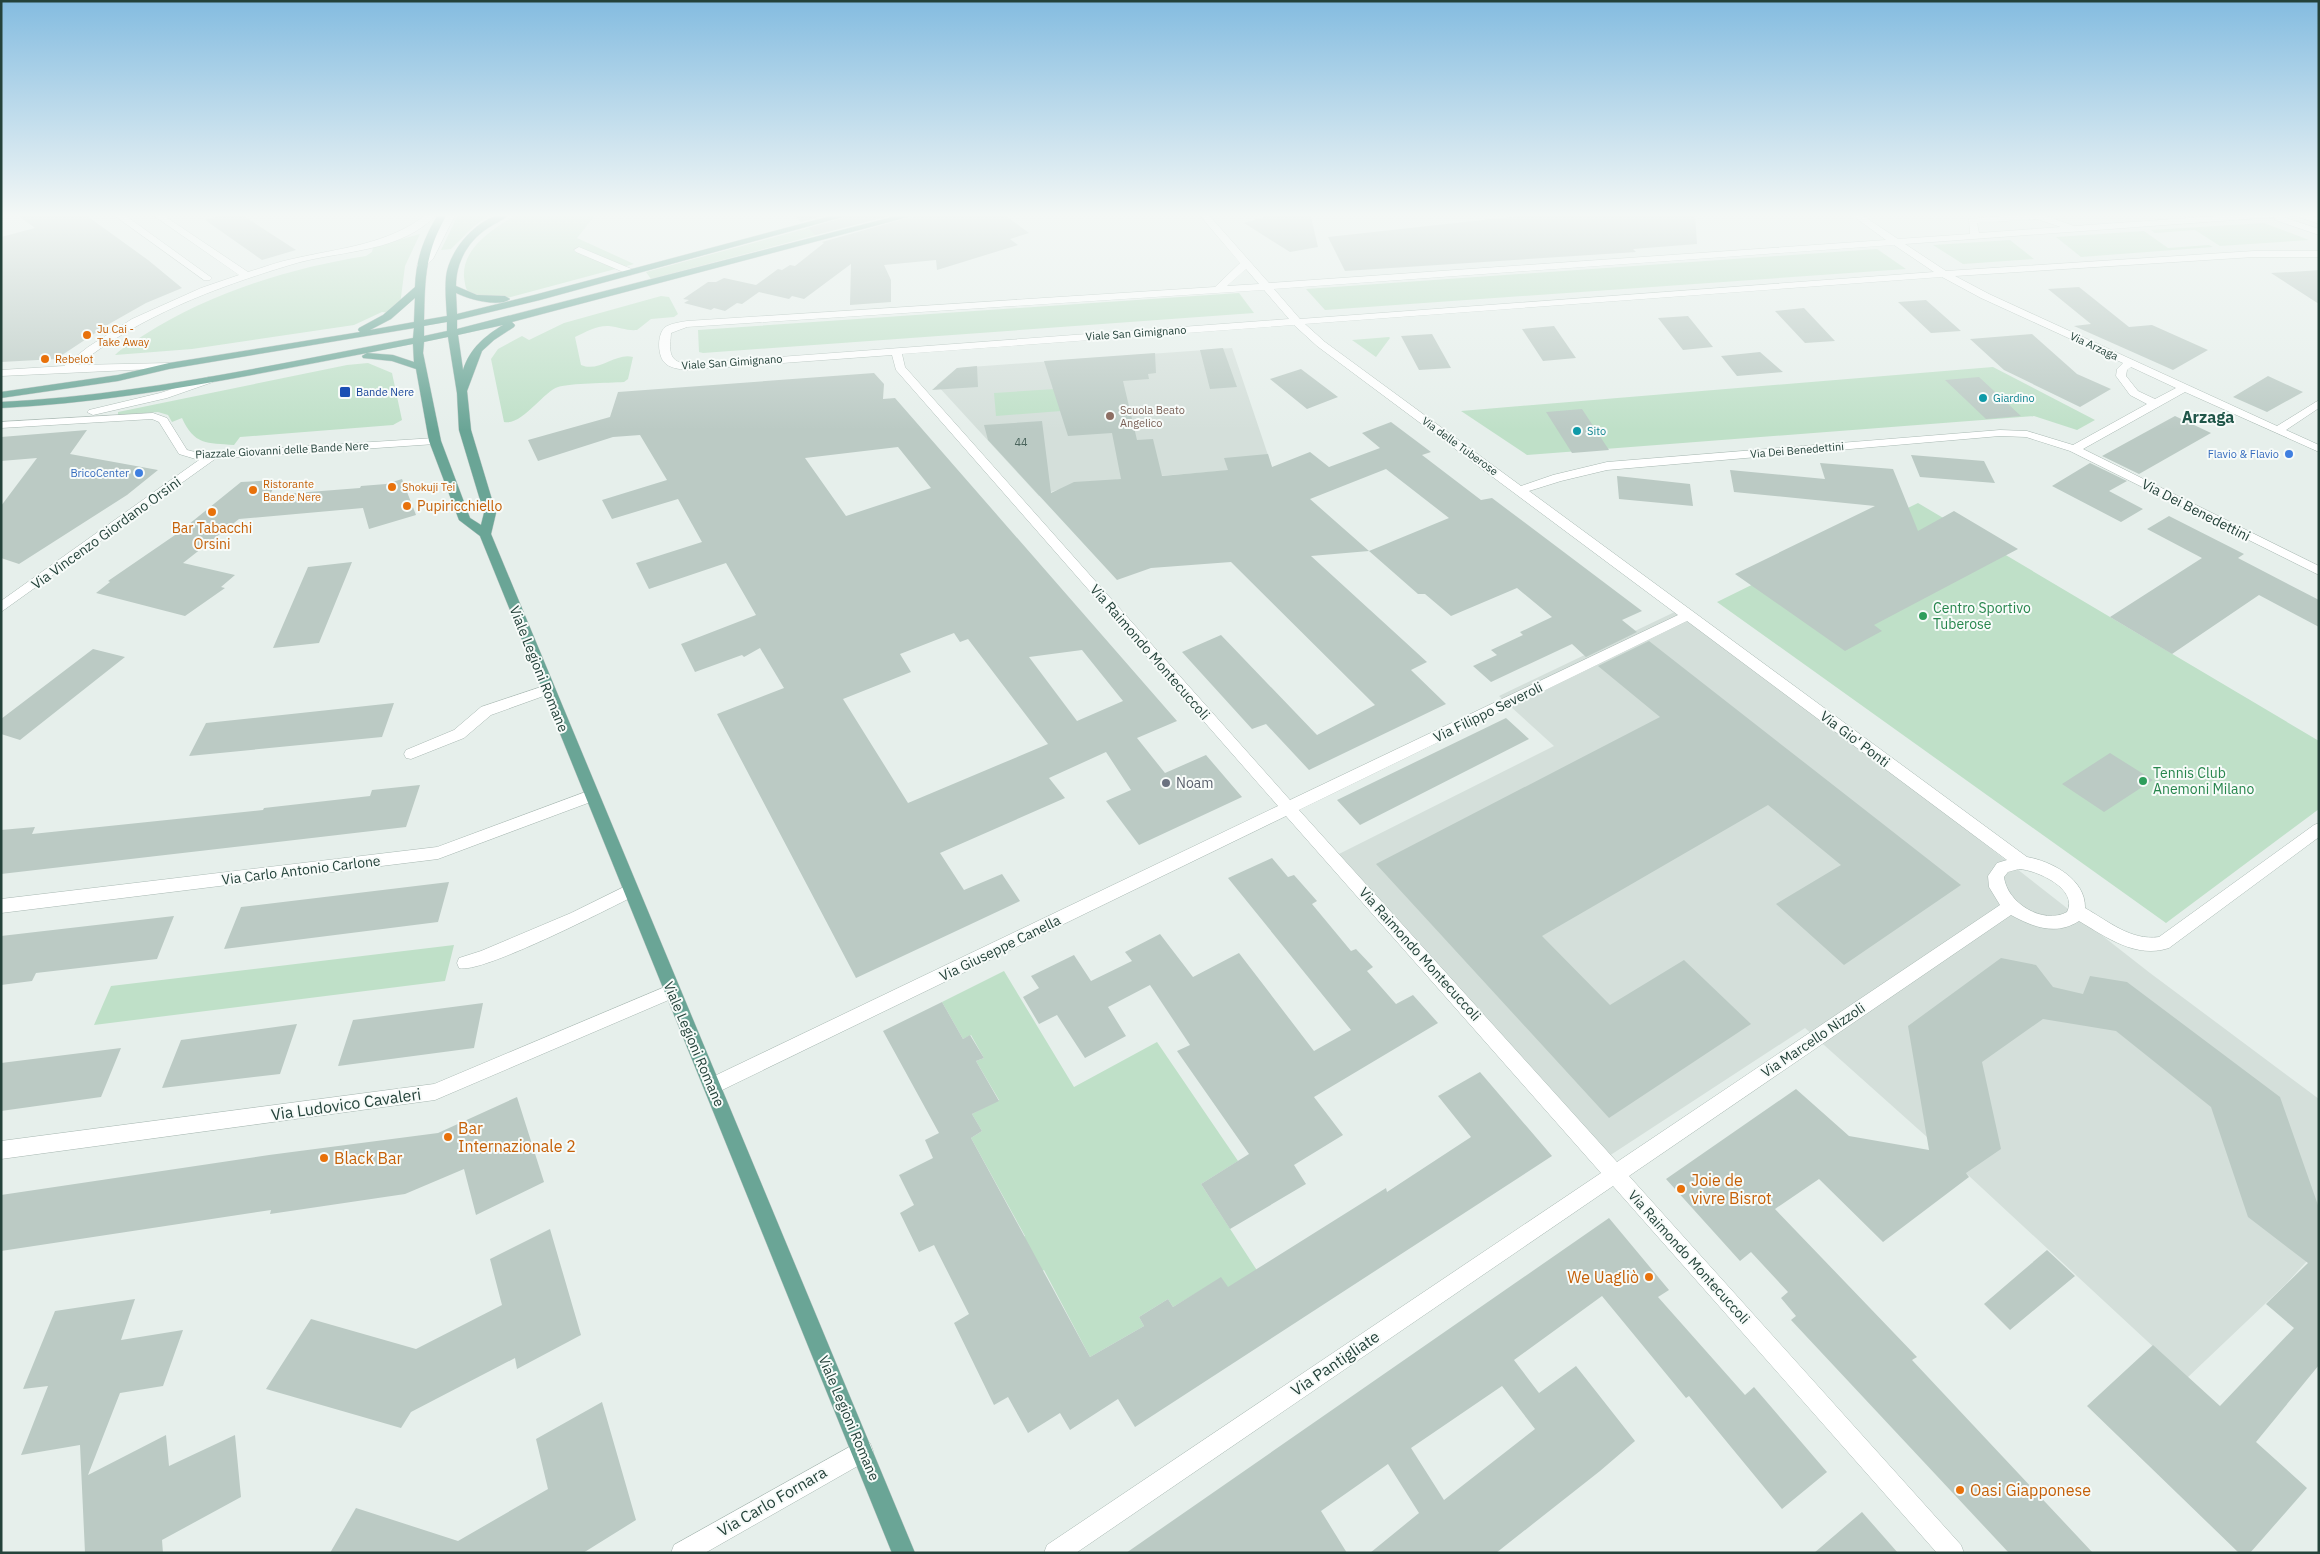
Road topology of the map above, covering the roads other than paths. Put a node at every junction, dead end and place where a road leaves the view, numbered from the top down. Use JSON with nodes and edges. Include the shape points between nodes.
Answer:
{"nodes":[{"id":1,"x":1267,"y":285,"type":"edge"},
{"id":2,"x":217,"y":286,"type":"edge"},
{"id":3,"x":419,"y":286,"type":"edge"},
{"id":4,"x":580,"y":286,"type":"edge"},
{"id":5,"x":594,"y":286,"type":"edge"},
{"id":6,"x":641,"y":286,"type":"edge"},
{"id":7,"x":1223,"y":286,"type":"edge"},
{"id":8,"x":1262,"y":286,"type":"edge"},
{"id":9,"x":1789,"y":286,"type":"edge"},
{"id":10,"x":1965,"y":286,"type":"edge"},
{"id":11,"x":451,"y":288,"type":"joint"},
{"id":12,"x":419,"y":289,"type":"junction"},
{"id":13,"x":1218,"y":290,"type":"junction"},
{"id":14,"x":606,"y":295,"type":"junction"},
{"id":15,"x":536,"y":298,"type":"junction"},
{"id":16,"x":524,"y":317,"type":"junction"},
{"id":17,"x":451,"y":318,"type":"junction"},
{"id":18,"x":1298,"y":322,"type":"junction"},
{"id":19,"x":418,"y":325,"type":"junction"},
{"id":20,"x":452,"y":333,"type":"junction"},
{"id":21,"x":346,"y":338,"type":"junction"},
{"id":22,"x":418,"y":340,"type":"junction"},
{"id":23,"x":896,"y":351,"type":"junction"},
{"id":24,"x":346,"y":355,"type":"junction"},
{"id":25,"x":2130,"y":363,"type":"junction"},
{"id":26,"x":169,"y":366,"type":"junction"},
{"id":27,"x":420,"y":368,"type":"junction"},
{"id":28,"x":67,"y":369,"type":"junction"},
{"id":29,"x":1,"y":373,"type":"edge"},
{"id":30,"x":209,"y":380,"type":"junction"},
{"id":31,"x":2184,"y":388,"type":"junction"},
{"id":32,"x":462,"y":393,"type":"junction"},
{"id":33,"x":1,"y":395,"type":"edge"},
{"id":34,"x":2319,"y":403,"type":"edge"},
{"id":35,"x":2156,"y":404,"type":"junction"},
{"id":36,"x":1,"y":405,"type":"edge"},
{"id":37,"x":56,"y":420,"type":"junction"},
{"id":38,"x":1,"y":425,"type":"edge"},
{"id":39,"x":2278,"y":430,"type":"junction"},
{"id":40,"x":435,"y":441,"type":"junction"},
{"id":41,"x":2074,"y":448,"type":"junction"},
{"id":42,"x":2319,"y":449,"type":"edge"},
{"id":43,"x":211,"y":456,"type":"junction"},
{"id":44,"x":1521,"y":490,"type":"junction"},
{"id":45,"x":485,"y":534,"type":"junction"},
{"id":46,"x":2319,"y":571,"type":"edge"},
{"id":47,"x":1,"y":608,"type":"edge"},
{"id":48,"x":1688,"y":615,"type":"junction"},
{"id":49,"x":547,"y":690,"type":"junction"},
{"id":50,"x":411,"y":754,"type":"dead end"},
{"id":51,"x":591,"y":796,"type":"junction"},
{"id":52,"x":1289,"y":809,"type":"junction"},
{"id":53,"x":2319,"y":829,"type":"edge"},
{"id":54,"x":2023,"y":863,"type":"junction"},
{"id":55,"x":630,"y":890,"type":"junction"},
{"id":56,"x":1,"y":906,"type":"edge"},
{"id":57,"x":2010,"y":907,"type":"junction"},
{"id":58,"x":2076,"y":911,"type":"junction"},
{"id":59,"x":465,"y":963,"type":"dead end"},
{"id":60,"x":672,"y":991,"type":"junction"},
{"id":61,"x":712,"y":1086,"type":"junction"},
{"id":62,"x":1,"y":1150,"type":"edge"},
{"id":63,"x":1615,"y":1174,"type":"junction"},
{"id":64,"x":862,"y":1451,"type":"junction"},
{"id":65,"x":682,"y":1553,"type":"edge"},
{"id":66,"x":904,"y":1553,"type":"edge"},
{"id":67,"x":1055,"y":1553,"type":"edge"},
{"id":68,"x":1953,"y":1553,"type":"edge"}],
"edges":[{"from":1,"to":18,"type":"street","name":"Via delle Tuberose"},
{"from":2,"to":28,"type":"street","via":[[136,321]]},
{"from":3,"to":12,"type":"main road"},
{"from":4,"to":15,"type":"main road"},
{"from":5,"to":14,"type":"main road","via":[[592,290]]},
{"from":6,"to":14,"type":"main road"},
{"from":7,"to":13,"type":"street"},
{"from":8,"to":13,"type":"street","name":"Viale San Gimignano"},
{"from":9,"to":18,"type":"street","name":"Viale San Gimignano"},
{"from":10,"to":25,"type":"street","name":"Via Arzaga"},
{"from":11,"to":15,"type":"main road","via":[[482,300]]},
{"from":11,"to":17,"type":"main road"},
{"from":12,"to":19,"type":"main road"},
{"from":12,"to":21,"type":"main road","via":[[386,318]]},
{"from":13,"to":23,"type":"street","name":"Viale San Gimignano","via":[[679,325],[666,332],[664,350],[666,361],[686,367]]},
{"from":14,"to":16,"type":"main road"},
{"from":15,"to":17,"type":"main road"},
{"from":16,"to":20,"type":"main road"},
{"from":16,"to":32,"type":"main road","via":[[479,346],[472,358]]},
{"from":17,"to":19,"type":"main road"},
{"from":17,"to":20,"type":"main road"},
{"from":18,"to":23,"type":"street","name":"Viale San Gimignano"},
{"from":18,"to":44,"type":"street","name":"Via delle Tuberose","via":[[1321,344]]},
{"from":19,"to":21,"type":"main road"},
{"from":19,"to":22,"type":"main road"},
{"from":20,"to":22,"type":"main road"},
{"from":20,"to":32,"type":"main road"},
{"from":21,"to":26,"type":"main road"},
{"from":22,"to":24,"type":"main road"},
{"from":22,"to":27,"type":"main road"},
{"from":23,"to":52,"type":"street","name":"Via Raimondo Montecuccoli","via":[[900,368]]},
{"from":24,"to":27,"type":"main road","via":[[393,358]]},
{"from":24,"to":30,"type":"main road"},
{"from":25,"to":31,"type":"street","name":"Via Arzaga"},
{"from":25,"to":35,"type":"street","via":[[2122,368],[2121,376],[2134,393]]},
{"from":26,"to":28,"type":"street"},
{"from":26,"to":33,"type":"main road","via":[[118,378]]},
{"from":27,"to":40,"type":"main road"},
{"from":28,"to":29,"type":"street"},
{"from":30,"to":36,"type":"main road","via":[[42,403]]},
{"from":30,"to":37,"type":"street","via":[[163,396]]},
{"from":31,"to":35,"type":"street"},
{"from":31,"to":39,"type":"street","name":"Via Arzaga"},
{"from":32,"to":45,"type":"main road","via":[[465,430],[490,513]]},
{"from":34,"to":39,"type":"street"},
{"from":35,"to":41,"type":"street"},
{"from":37,"to":38,"type":"street"},
{"from":37,"to":43,"type":"street","name":"Piazzale Giovanni delle Bande Nere","via":[[159,417],[183,452],[190,456]]},
{"from":39,"to":42,"type":"street","name":"Via Arzaga"},
{"from":40,"to":43,"type":"street","name":"Piazzale Giovanni delle Bande Nere"},
{"from":40,"to":45,"type":"main road","via":[[465,520]]},
{"from":41,"to":44,"type":"street","name":"Via Dei Benedettini","via":[[2027,434],[2000,433],[1607,466]]},
{"from":41,"to":46,"type":"street","name":"Via Dei Benedettini"},
{"from":43,"to":47,"type":"street","name":"Via Vincenzo Giordano Orsini"},
{"from":44,"to":48,"type":"street","name":"Via delle Tuberose"},
{"from":45,"to":49,"type":"main road","name":"Viale Legioni Romane"},
{"from":48,"to":52,"type":"street","name":"Via Filippo Severoli"},
{"from":48,"to":54,"type":"street","name":"Via Gio' Ponti"},
{"from":49,"to":50,"type":"street","via":[[486,711],[459,734]]},
{"from":49,"to":51,"type":"main road","name":"Viale Legioni Romane"},
{"from":51,"to":55,"type":"main road","name":"Viale Legioni Romane"},
{"from":51,"to":56,"type":"street","name":"Via Carlo Antonio Carlone","via":[[438,853]]},
{"from":52,"to":61,"type":"street","name":"Via Giuseppe Canella"},
{"from":52,"to":63,"type":"street","name":"Via Raimondo Montecuccoli"},
{"from":53,"to":58,"type":"street","via":[[2164,943],[2137,945]]},
{"from":54,"to":57,"type":"street","via":[[2005,866],[1994,881]]},
{"from":54,"to":58,"type":"street","name":"Via Gio' Ponti","via":[[2048,870],[2065,883],[2076,898]]},
{"from":55,"to":59,"type":"street","via":[[576,918]]},
{"from":55,"to":60,"type":"main road","name":"Viale Legioni Romane"},
{"from":57,"to":58,"type":"street","via":[[2029,918],[2050,923],[2067,921]]},
{"from":57,"to":63,"type":"street","name":"Via Marcello Nizzoli"},
{"from":60,"to":61,"type":"main road","name":"Viale Legioni Romane"},
{"from":60,"to":62,"type":"street","name":"Via Ludovico Cavaleri","via":[[435,1092]]},
{"from":61,"to":64,"type":"main road","name":"Viale Legioni Romane"},
{"from":63,"to":67,"type":"street","name":"Via Pantigliate"},
{"from":63,"to":68,"type":"street","name":"Via Raimondo Montecuccoli"},
{"from":64,"to":65,"type":"street","name":"Via Carlo Fornara"},
{"from":64,"to":66,"type":"main road","name":"Viale Legioni Romane"}]}
